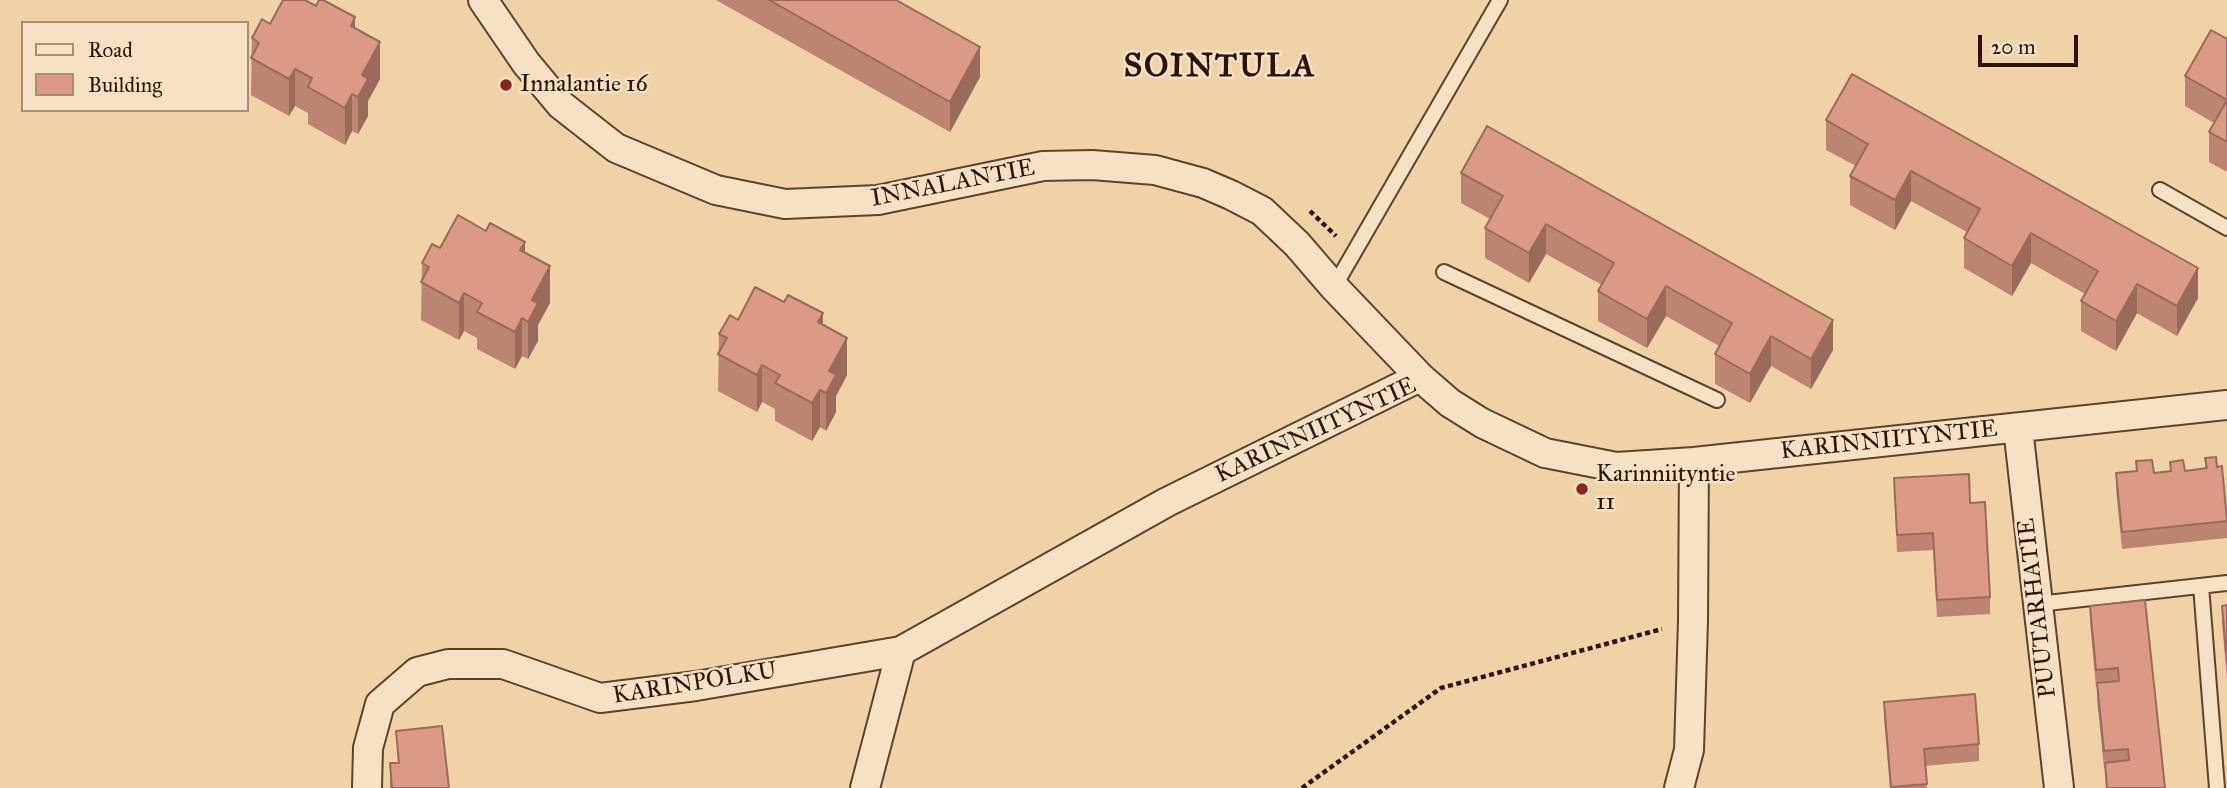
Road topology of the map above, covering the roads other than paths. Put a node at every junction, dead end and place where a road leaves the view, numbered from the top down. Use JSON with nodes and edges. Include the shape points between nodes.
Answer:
{"nodes":[{"id":1,"x":483,"y":0,"type":"edge"},
{"id":2,"x":1500,"y":0,"type":"edge"},
{"id":3,"x":2160,"y":190,"type":"dead end"},
{"id":4,"x":2227,"y":228,"type":"edge"},
{"id":5,"x":1444,"y":272,"type":"dead end"},
{"id":6,"x":1334,"y":287,"type":"junction"},
{"id":7,"x":1420,"y":377,"type":"junction"},
{"id":8,"x":1717,"y":400,"type":"dead end"},
{"id":9,"x":2227,"y":405,"type":"edge"},
{"id":10,"x":2018,"y":428,"type":"junction"},
{"id":11,"x":1694,"y":462,"type":"junction"},
{"id":12,"x":2227,"y":583,"type":"edge"},
{"id":13,"x":2201,"y":586,"type":"junction"},
{"id":14,"x":2038,"y":604,"type":"junction"},
{"id":15,"x":901,"y":651,"type":"junction"},
{"id":16,"x":367,"y":787,"type":"edge"},
{"id":17,"x":865,"y":788,"type":"edge"},
{"id":18,"x":1679,"y":788,"type":"edge"},
{"id":19,"x":2059,"y":788,"type":"edge"},
{"id":20,"x":2217,"y":788,"type":"edge"}],
"edges":[{"from":1,"to":6,"type":"street","name":"INNALANTIE","via":[[561,105],[616,148],[716,190],[785,204],[878,200],[1043,166],[1155,170],[1203,183],[1262,211]]},
{"from":2,"to":6,"type":"lane"},
{"from":3,"to":4,"type":"lane"},
{"from":5,"to":8,"type":"lane"},
{"from":6,"to":7,"type":"street","name":"INNALANTIE"},
{"from":7,"to":11,"type":"street","name":"KARINNIITYNTIE","via":[[1482,424],[1545,453],[1616,467]]},
{"from":7,"to":15,"type":"street","name":"KARINNIITYNTIE","via":[[1167,502]]},
{"from":9,"to":10,"type":"street","name":"KARINNIITYNTIE"},
{"from":10,"to":11,"type":"street","name":"KARINNIITYNTIE"},
{"from":10,"to":14,"type":"street","name":"PUUTARHATIE"},
{"from":11,"to":18,"type":"street","via":[[1689,750]]},
{"from":12,"to":13,"type":"lane"},
{"from":13,"to":14,"type":"lane"},
{"from":13,"to":20,"type":"lane"},
{"from":14,"to":19,"type":"street","name":"PUUTARHATIE"},
{"from":15,"to":16,"type":"street","name":"KARINPOLKU","via":[[600,698],[503,664],[448,664],[418,672],[380,704],[368,748]]},
{"from":15,"to":17,"type":"street"}]}
